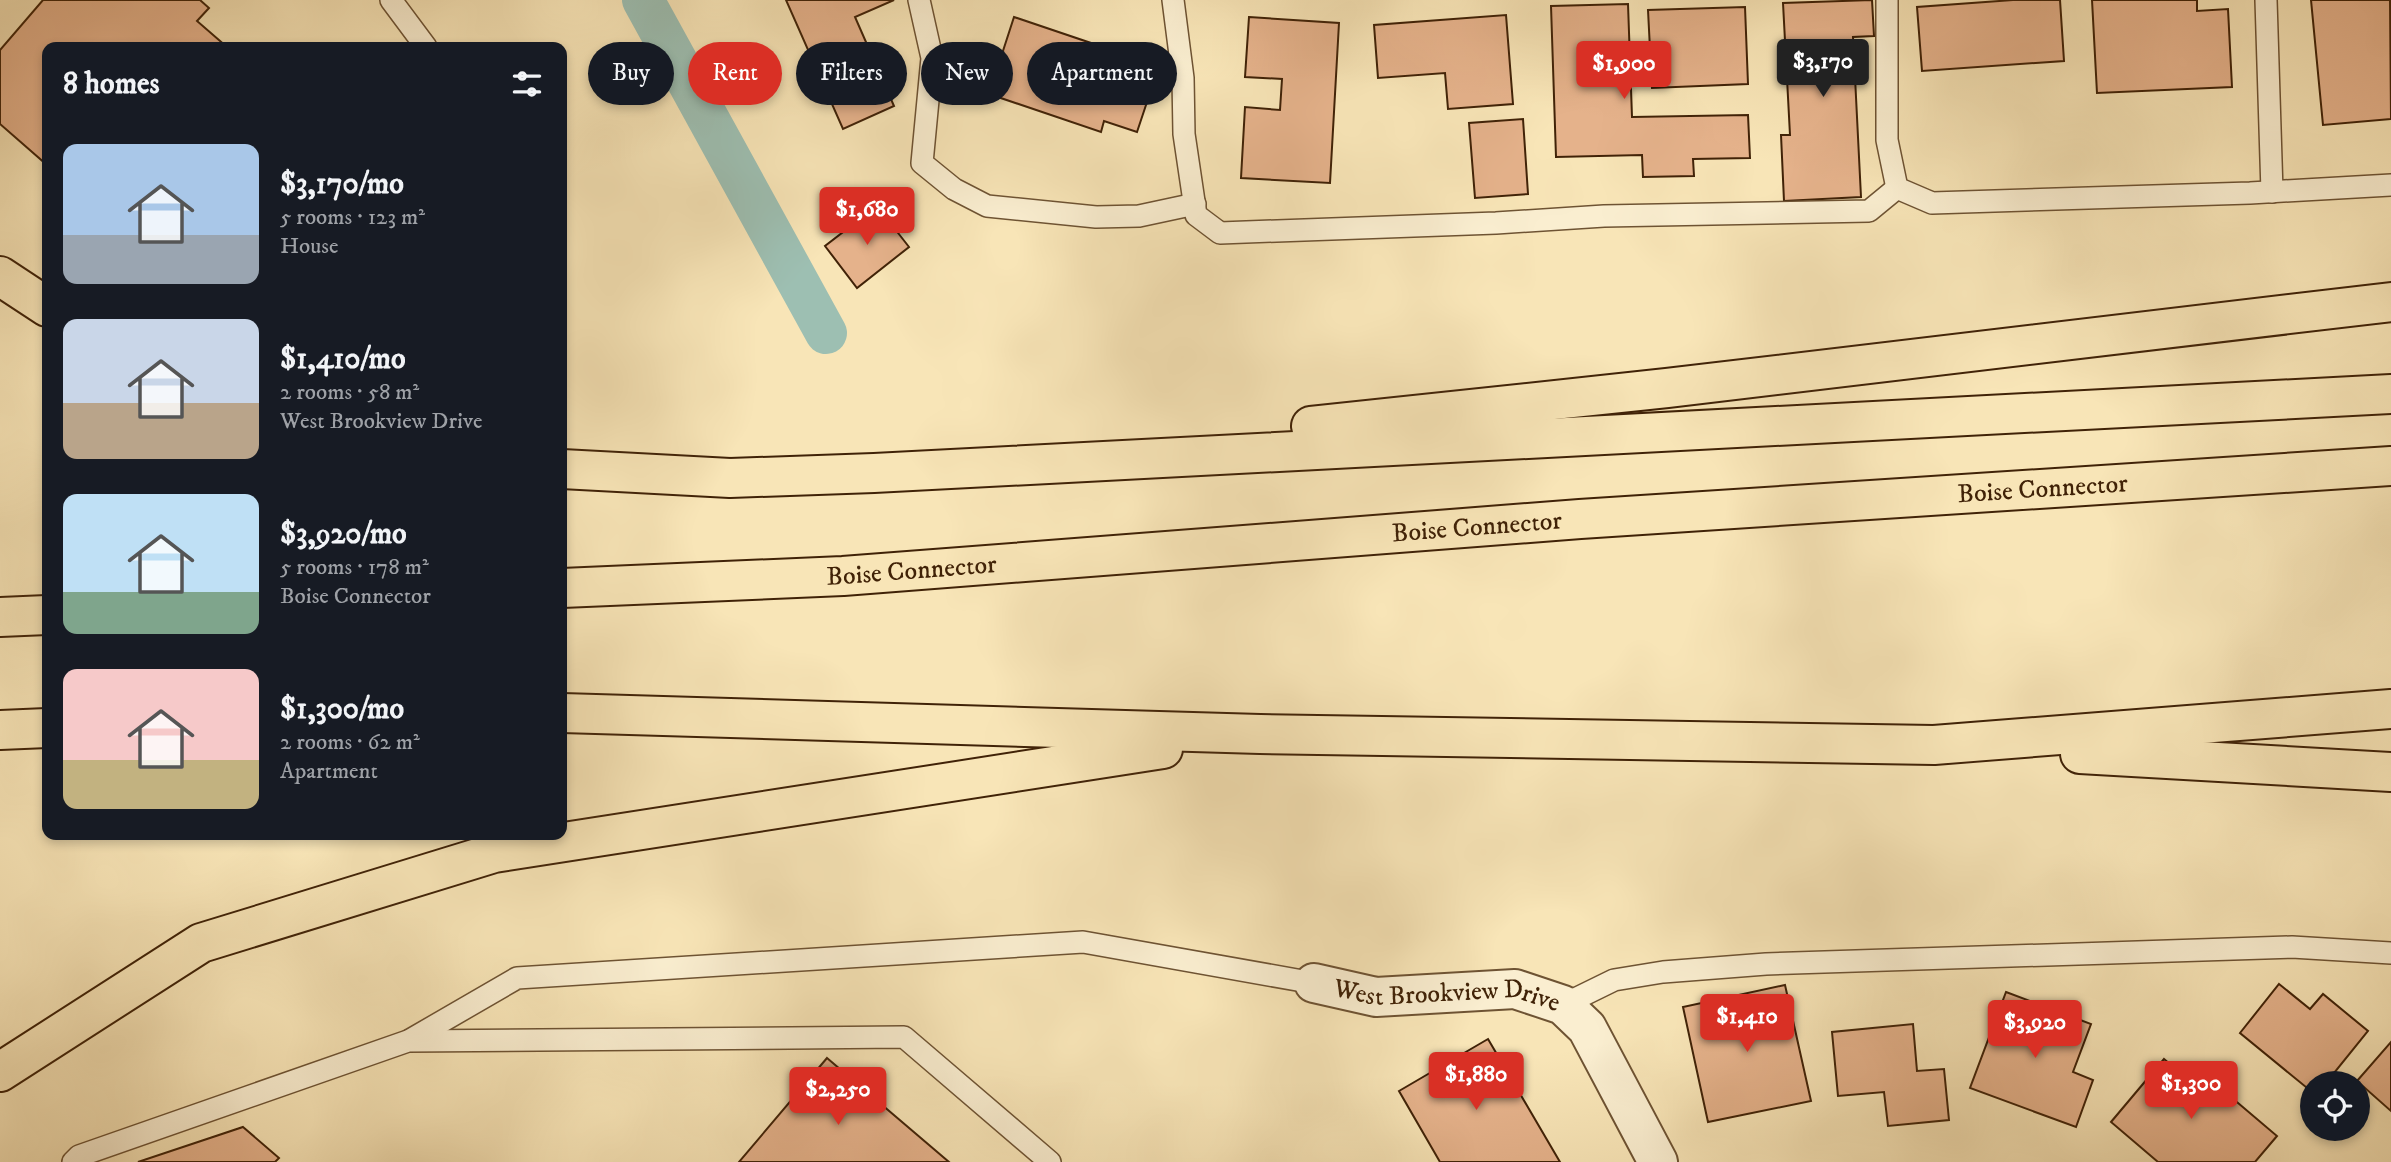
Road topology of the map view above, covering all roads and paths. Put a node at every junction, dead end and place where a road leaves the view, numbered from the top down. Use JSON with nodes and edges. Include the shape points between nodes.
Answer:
{"nodes":[{"id":1,"x":391,"y":0,"type":"edge"},
{"id":2,"x":919,"y":0,"type":"edge"},
{"id":3,"x":1173,"y":0,"type":"edge"},
{"id":4,"x":1887,"y":0,"type":"edge"},
{"id":5,"x":2266,"y":0,"type":"edge"},
{"id":6,"x":422,"y":42,"type":"edge"},
{"id":7,"x":2391,"y":185,"type":"edge"},
{"id":8,"x":1897,"y":188,"type":"junction"},
{"id":9,"x":2272,"y":192,"type":"junction"},
{"id":10,"x":1195,"y":204,"type":"junction"},
{"id":11,"x":0,"y":276,"type":"edge"},
{"id":12,"x":2391,"y":302,"type":"edge"},
{"id":13,"x":42,"y":304,"type":"edge"},
{"id":14,"x":2391,"y":394,"type":"edge"},
{"id":15,"x":2391,"y":466,"type":"edge"},
{"id":16,"x":567,"y":469,"type":"edge"},
{"id":17,"x":874,"y":473,"type":"junction"},
{"id":18,"x":567,"y":588,"type":"edge"},
{"id":19,"x":42,"y":615,"type":"edge"},
{"id":20,"x":0,"y":617,"type":"edge"},
{"id":21,"x":2391,"y":709,"type":"edge"},
{"id":22,"x":567,"y":713,"type":"edge"},
{"id":23,"x":42,"y":729,"type":"edge"},
{"id":24,"x":0,"y":730,"type":"edge"},
{"id":25,"x":1260,"y":734,"type":"junction"},
{"id":26,"x":1934,"y":746,"type":"junction"},
{"id":27,"x":2391,"y":772,"type":"edge"},
{"id":28,"x":2391,"y":953,"type":"edge"},
{"id":29,"x":1314,"y":983,"type":"joint"},
{"id":30,"x":1563,"y":1005,"type":"junction"},
{"id":31,"x":408,"y":1041,"type":"junction"},
{"id":32,"x":0,"y":1072,"type":"edge"},
{"id":33,"x":73,"y":1162,"type":"edge"},
{"id":34,"x":1050,"y":1162,"type":"edge"},
{"id":35,"x":1658,"y":1162,"type":"edge"}],
"edges":[{"from":1,"to":6,"type":"lane"},
{"from":2,"to":10,"type":"lane","via":[[932,58],[922,163],[954,189],[987,206],[1096,217],[1139,216]]},
{"from":3,"to":10,"type":"lane"},
{"from":4,"to":8,"type":"lane","via":[[1888,140]]},
{"from":5,"to":9,"type":"lane"},
{"from":7,"to":9,"type":"lane"},
{"from":8,"to":9,"type":"lane","via":[[1933,203]]},
{"from":8,"to":10,"type":"lane","via":[[1869,211],[1604,216],[1220,233],[1196,215]]},
{"from":11,"to":13,"type":"highway"},
{"from":12,"to":17,"type":"highway","via":[[1654,390]]},
{"from":14,"to":17,"type":"highway"},
{"from":15,"to":18,"type":"highway","name":"Boise Connector","via":[[1593,518],[843,576]]},
{"from":16,"to":17,"type":"highway","via":[[730,478]]},
{"from":19,"to":20,"type":"highway"},
{"from":21,"to":26,"type":"highway"},
{"from":22,"to":25,"type":"highway"},
{"from":23,"to":24,"type":"highway"},
{"from":25,"to":26,"type":"highway"},
{"from":25,"to":32,"type":"highway","via":[[494,853],[201,943]]},
{"from":26,"to":27,"type":"highway"},
{"from":28,"to":30,"type":"lane","via":[[2292,947],[1766,964],[1614,980]]},
{"from":29,"to":30,"type":"street","name":"West Brookview Drive","via":[[1376,997],[1515,989]]},
{"from":29,"to":31,"type":"lane","via":[[1083,942],[517,978]]},
{"from":30,"to":35,"type":"street","name":"West Brookview Drive","via":[[1587,1028]]},
{"from":31,"to":33,"type":"lane","via":[[79,1156]]},
{"from":31,"to":34,"type":"lane","via":[[904,1037]]}]}
